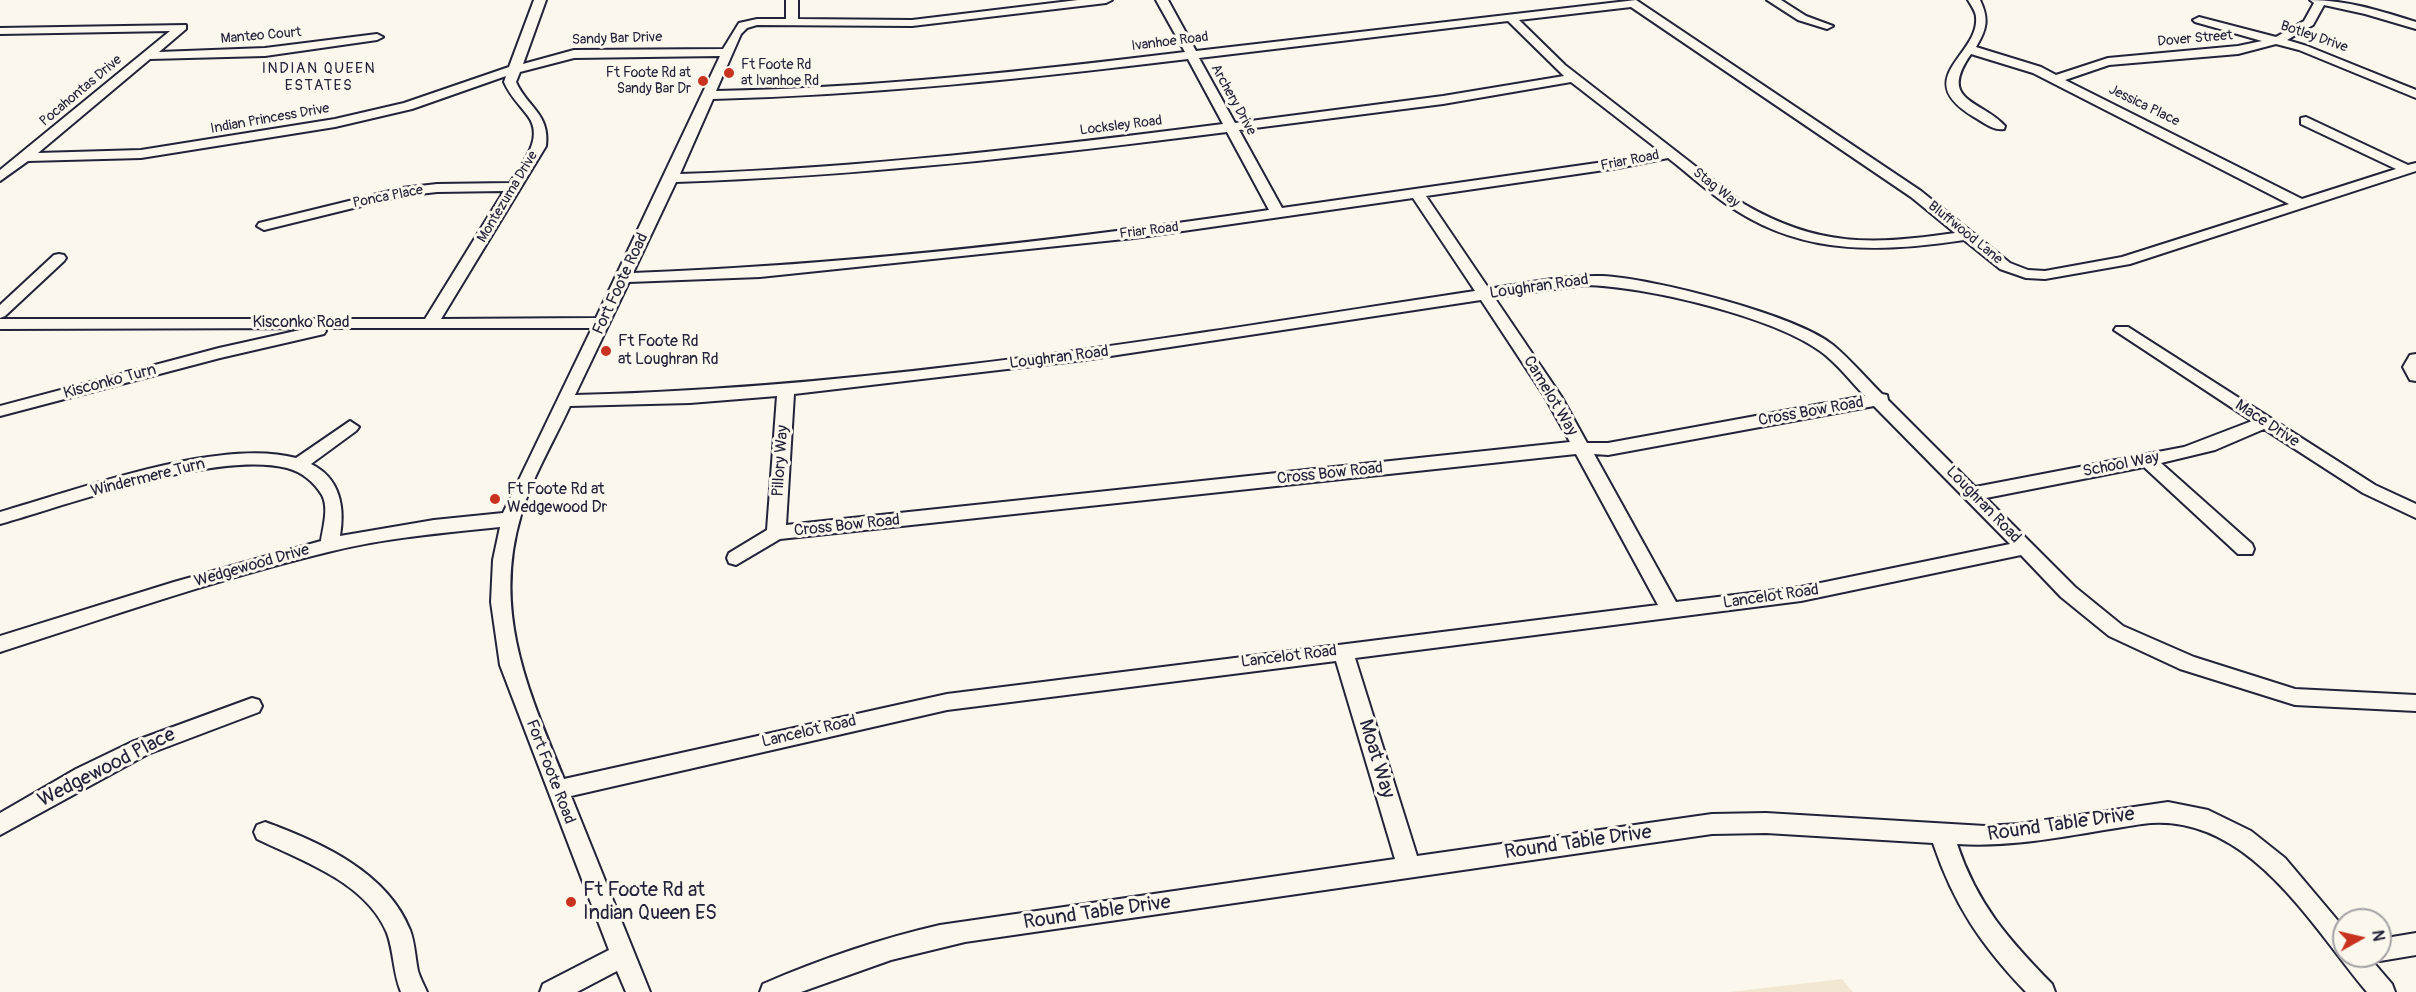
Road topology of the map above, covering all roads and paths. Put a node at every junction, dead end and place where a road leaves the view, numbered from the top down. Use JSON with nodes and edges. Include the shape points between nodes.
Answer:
{"nodes":[{"id":1,"x":540,"y":0,"type":"edge"},
{"id":2,"x":792,"y":0,"type":"edge"},
{"id":3,"x":1106,"y":0,"type":"edge"},
{"id":4,"x":1162,"y":0,"type":"edge"},
{"id":5,"x":1773,"y":0,"type":"edge"},
{"id":6,"x":1974,"y":0,"type":"edge"},
{"id":7,"x":2319,"y":1,"type":"edge"},
{"id":8,"x":1631,"y":2,"type":"edge"},
{"id":9,"x":1009,"y":6,"type":"edge"},
{"id":10,"x":1511,"y":18,"type":"junction"},
{"id":11,"x":2199,"y":20,"type":"dead end"},
{"id":12,"x":792,"y":21,"type":"junction"},
{"id":13,"x":1827,"y":26,"type":"dead end"},
{"id":14,"x":2416,"y":26,"type":"edge"},
{"id":15,"x":0,"y":31,"type":"edge"},
{"id":16,"x":377,"y":37,"type":"dead end"},
{"id":17,"x":2279,"y":40,"type":"junction"},
{"id":18,"x":1969,"y":49,"type":"junction"},
{"id":19,"x":728,"y":52,"type":"junction"},
{"id":20,"x":1191,"y":55,"type":"junction"},
{"id":21,"x":147,"y":56,"type":"junction"},
{"id":22,"x":512,"y":70,"type":"junction"},
{"id":23,"x":1573,"y":78,"type":"junction"},
{"id":24,"x":2055,"y":79,"type":"junction"},
{"id":25,"x":2416,"y":94,"type":"edge"},
{"id":26,"x":709,"y":95,"type":"junction"},
{"id":27,"x":2306,"y":121,"type":"dead end"},
{"id":28,"x":1999,"y":126,"type":"dead end"},
{"id":29,"x":1231,"y":128,"type":"junction"},
{"id":30,"x":1671,"y":153,"type":"junction"},
{"id":31,"x":25,"y":157,"type":"junction"},
{"id":32,"x":2412,"y":169,"type":"edge"},
{"id":33,"x":0,"y":177,"type":"edge"},
{"id":34,"x":671,"y":178,"type":"junction"},
{"id":35,"x":515,"y":187,"type":"junction"},
{"id":36,"x":1416,"y":192,"type":"junction"},
{"id":37,"x":2300,"y":204,"type":"junction"},
{"id":38,"x":1278,"y":213,"type":"junction"},
{"id":39,"x":264,"y":226,"type":"dead end"},
{"id":40,"x":1967,"y":235,"type":"junction"},
{"id":41,"x":59,"y":258,"type":"dead end"},
{"id":42,"x":624,"y":278,"type":"junction"},
{"id":43,"x":1483,"y":295,"type":"junction"},
{"id":44,"x":0,"y":313,"type":"edge"},
{"id":45,"x":431,"y":322,"type":"junction"},
{"id":46,"x":237,"y":323,"type":"junction"},
{"id":47,"x":356,"y":323,"type":"junction"},
{"id":48,"x":602,"y":323,"type":"junction"},
{"id":49,"x":0,"y":324,"type":"edge"},
{"id":50,"x":2122,"y":330,"type":"dead end"},
{"id":51,"x":219,"y":353,"type":"junction"},
{"id":52,"x":2416,"y":359,"type":"edge"},
{"id":53,"x":2416,"y":376,"type":"edge"},
{"id":54,"x":786,"y":389,"type":"junction"},
{"id":55,"x":1881,"y":399,"type":"junction"},
{"id":56,"x":565,"y":401,"type":"junction"},
{"id":57,"x":0,"y":411,"type":"edge"},
{"id":58,"x":2265,"y":422,"type":"junction"},
{"id":59,"x":350,"y":427,"type":"dead end"},
{"id":60,"x":1582,"y":449,"type":"junction"},
{"id":61,"x":2147,"y":460,"type":"junction"},
{"id":62,"x":298,"y":465,"type":"junction"},
{"id":63,"x":1972,"y":494,"type":"junction"},
{"id":64,"x":2416,"y":512,"type":"edge"},
{"id":65,"x":0,"y":518,"type":"edge"},
{"id":66,"x":511,"y":519,"type":"junction"},
{"id":67,"x":776,"y":533,"type":"junction"},
{"id":68,"x":329,"y":545,"type":"junction"},
{"id":69,"x":2024,"y":548,"type":"junction"},
{"id":70,"x":2245,"y":549,"type":"dead end"},
{"id":71,"x":736,"y":558,"type":"dead end"},
{"id":72,"x":1670,"y":609,"type":"junction"},
{"id":73,"x":0,"y":644,"type":"edge"},
{"id":74,"x":1343,"y":651,"type":"junction"},
{"id":75,"x":2416,"y":704,"type":"edge"},
{"id":76,"x":252,"y":706,"type":"dead end"},
{"id":77,"x":557,"y":790,"type":"junction"},
{"id":78,"x":0,"y":825,"type":"edge"},
{"id":79,"x":266,"y":832,"type":"dead end"},
{"id":80,"x":1942,"y":835,"type":"junction"},
{"id":81,"x":1409,"y":868,"type":"junction"},
{"id":82,"x":2332,"y":931,"type":"edge"},
{"id":83,"x":2416,"y":944,"type":"edge"},
{"id":84,"x":2392,"y":948,"type":"edge"},
{"id":85,"x":623,"y":955,"type":"junction"},
{"id":86,"x":2362,"y":968,"type":"edge"},
{"id":87,"x":415,"y":992,"type":"edge"},
{"id":88,"x":552,"y":992,"type":"edge"},
{"id":89,"x":638,"y":992,"type":"edge"},
{"id":90,"x":772,"y":992,"type":"edge"},
{"id":91,"x":2043,"y":992,"type":"edge"},
{"id":92,"x":2383,"y":992,"type":"edge"}],
"edges":[{"from":1,"to":22,"type":"street"},
{"from":2,"to":12,"type":"street"},
{"from":3,"to":9,"type":"street","name":"Fort Foote Road"},
{"from":4,"to":20,"type":"street","name":"Archery Drive"},
{"from":5,"to":13,"type":"street","via":[[1802,18]]},
{"from":6,"to":18,"type":"street","via":[[1982,11],[1983,21]]},
{"from":7,"to":14,"type":"street"},
{"from":7,"to":17,"type":"street","name":"Dover Street","via":[[2309,23]]},
{"from":8,"to":10,"type":"street","name":"Ivanhoe Road"},
{"from":8,"to":40,"type":"street","name":"Bluffwood Lane","via":[[1916,194]]},
{"from":9,"to":12,"type":"street","name":"Fort Foote Road","via":[[896,24]]},
{"from":10,"to":20,"type":"street","name":"Ivanhoe Road"},
{"from":10,"to":23,"type":"street","name":"Stag Way"},
{"from":11,"to":17,"type":"street","name":"Botley Drive"},
{"from":12,"to":19,"type":"street","name":"Fort Foote Road","via":[[743,25]]},
{"from":15,"to":21,"type":"street","name":"Pocahontas Drive","via":[[182,27]]},
{"from":16,"to":21,"type":"street","name":"Manteo Court","via":[[265,52]]},
{"from":17,"to":24,"type":"street","name":"Dover Street","via":[[2238,50],[2109,62]]},
{"from":17,"to":25,"type":"street","name":"Botley Drive"},
{"from":18,"to":24,"type":"street","name":"Jessica Place","via":[[2005,58]]},
{"from":18,"to":28,"type":"street","via":[[1954,70],[1954,93],[1977,115]]},
{"from":19,"to":22,"type":"street","name":"Sandy Bar Drive","via":[[587,53]]},
{"from":19,"to":26,"type":"street","name":"Fort Foote Road"},
{"from":20,"to":26,"type":"street","name":"Ivanhoe Road","via":[[825,91]]},
{"from":20,"to":29,"type":"street","name":"Archery Drive"},
{"from":21,"to":31,"type":"street","name":"Pocahontas Drive"},
{"from":22,"to":31,"type":"street","name":"Indian Princess Drive","via":[[408,106],[324,125],[141,154]]},
{"from":22,"to":35,"type":"street","name":"Montezuma Drive","via":[[513,93],[539,120],[541,130],[539,146]]},
{"from":23,"to":29,"type":"street","name":"Locksley Road","via":[[1486,94]]},
{"from":23,"to":30,"type":"street","name":"Stag Way"},
{"from":24,"to":37,"type":"street","name":"Jessica Place"},
{"from":26,"to":34,"type":"street","name":"Fort Foote Road"},
{"from":27,"to":32,"type":"street"},
{"from":29,"to":34,"type":"street","name":"Locksley Road","via":[[797,174]]},
{"from":29,"to":38,"type":"street","name":"Archery Drive"},
{"from":30,"to":36,"type":"street","name":"Friar Road"},
{"from":30,"to":40,"type":"street","name":"Stag Way","via":[[1754,217],[1807,238],[1873,247]]},
{"from":31,"to":33,"type":"street","name":"Pocahontas Drive"},
{"from":32,"to":37,"type":"street","name":"Bluffwood Lane"},
{"from":34,"to":42,"type":"street","name":"Fort Foote Road"},
{"from":35,"to":39,"type":"street","name":"Ponca Place","via":[[402,192]]},
{"from":35,"to":45,"type":"street","name":"Montezuma Drive"},
{"from":36,"to":38,"type":"street","name":"Friar Road"},
{"from":36,"to":43,"type":"street","name":"Camelot Way"},
{"from":37,"to":40,"type":"street","name":"Bluffwood Lane","via":[[2125,261],[2036,275],[2005,266]]},
{"from":38,"to":42,"type":"street","name":"Friar Road","via":[[1134,234],[771,272]]},
{"from":41,"to":44,"type":"street"},
{"from":42,"to":48,"type":"street","name":"Fort Foote Road"},
{"from":43,"to":54,"type":"street","name":"Loughran Road","via":[[1166,345]]},
{"from":43,"to":55,"type":"street","name":"Loughran Road","via":[[1585,280],[1651,286],[1796,330],[1827,348]]},
{"from":43,"to":60,"type":"street","name":"Camelot Way","via":[[1553,396]]},
{"from":45,"to":47,"type":"street","name":"Kisconko Road"},
{"from":45,"to":48,"type":"street","name":"Kisconko Road"},
{"from":46,"to":47,"type":"street","name":"Kisconko Road"},
{"from":46,"to":49,"type":"street","name":"Kisconko Road"},
{"from":46,"to":51,"type":"street","via":[[235,333]]},
{"from":47,"to":51,"type":"street","name":"Kisconko Turn"},
{"from":48,"to":56,"type":"street","name":"Fort Foote Road"},
{"from":50,"to":58,"type":"street","name":"Mace Drive"},
{"from":51,"to":57,"type":"street","name":"Kisconko Turn"},
{"from":52,"to":53,"type":"street","via":[[2411,367]]},
{"from":54,"to":56,"type":"street","name":"Loughran Road","via":[[690,398]]},
{"from":54,"to":67,"type":"street","name":"Pillory Way"},
{"from":55,"to":60,"type":"street","name":"Cross Bow Road","via":[[1608,449]]},
{"from":55,"to":63,"type":"street","name":"Loughran Road"},
{"from":56,"to":66,"type":"street","name":"Fort Foote Road"},
{"from":58,"to":61,"type":"street","name":"School Way","via":[[2209,446]]},
{"from":58,"to":64,"type":"street","name":"Mace Drive","via":[[2369,489]]},
{"from":59,"to":62,"type":"street"},
{"from":60,"to":67,"type":"street","name":"Cross Bow Road"},
{"from":60,"to":72,"type":"street","name":"Camelot Way"},
{"from":61,"to":63,"type":"street","name":"School Way"},
{"from":61,"to":70,"type":"street"},
{"from":62,"to":65,"type":"street","name":"Windermere Turn","via":[[257,458],[201,463]]},
{"from":62,"to":68,"type":"street","name":"Windermere Turn","via":[[325,484],[332,496]]},
{"from":63,"to":69,"type":"street","name":"Loughran Road"},
{"from":66,"to":68,"type":"street","name":"Wedgewood Drive"},
{"from":66,"to":77,"type":"street","name":"Fort Foote Road","via":[[501,581],[505,650]]},
{"from":67,"to":71,"type":"street"},
{"from":68,"to":73,"type":"street","name":"Wedgewood Drive"},
{"from":69,"to":72,"type":"street","name":"Lancelot Road","via":[[1801,594]]},
{"from":69,"to":75,"type":"street","name":"Loughran Road","via":[[2084,608],[2116,631],[2187,663],[2295,697]]},
{"from":72,"to":74,"type":"street","name":"Lancelot Road"},
{"from":74,"to":77,"type":"street","name":"Lancelot Road","via":[[946,702]]},
{"from":74,"to":81,"type":"street","name":"Moat Way"},
{"from":76,"to":78,"type":"street","name":"Wedgewood Place","via":[[140,748]]},
{"from":77,"to":85,"type":"street","name":"Fort Foote Road"},
{"from":79,"to":87,"type":"street","via":[[348,873],[378,900],[398,933],[405,979]]},
{"from":80,"to":81,"type":"street","name":"Round Table Drive","via":[[1739,822]]},
{"from":80,"to":82,"type":"street","name":"Round Table Drive","via":[[2019,834],[2144,814],[2187,814],[2225,829],[2258,849],[2277,865]]},
{"from":80,"to":91,"type":"street","via":[[1963,892],[1978,917]]},
{"from":81,"to":90,"type":"street","name":"Round Table Drive","via":[[922,940],[834,966]]},
{"from":83,"to":84,"type":"street"},
{"from":85,"to":88,"type":"street"},
{"from":85,"to":89,"type":"street","name":"Fort Foote Road"},
{"from":86,"to":92,"type":"street"}]}
